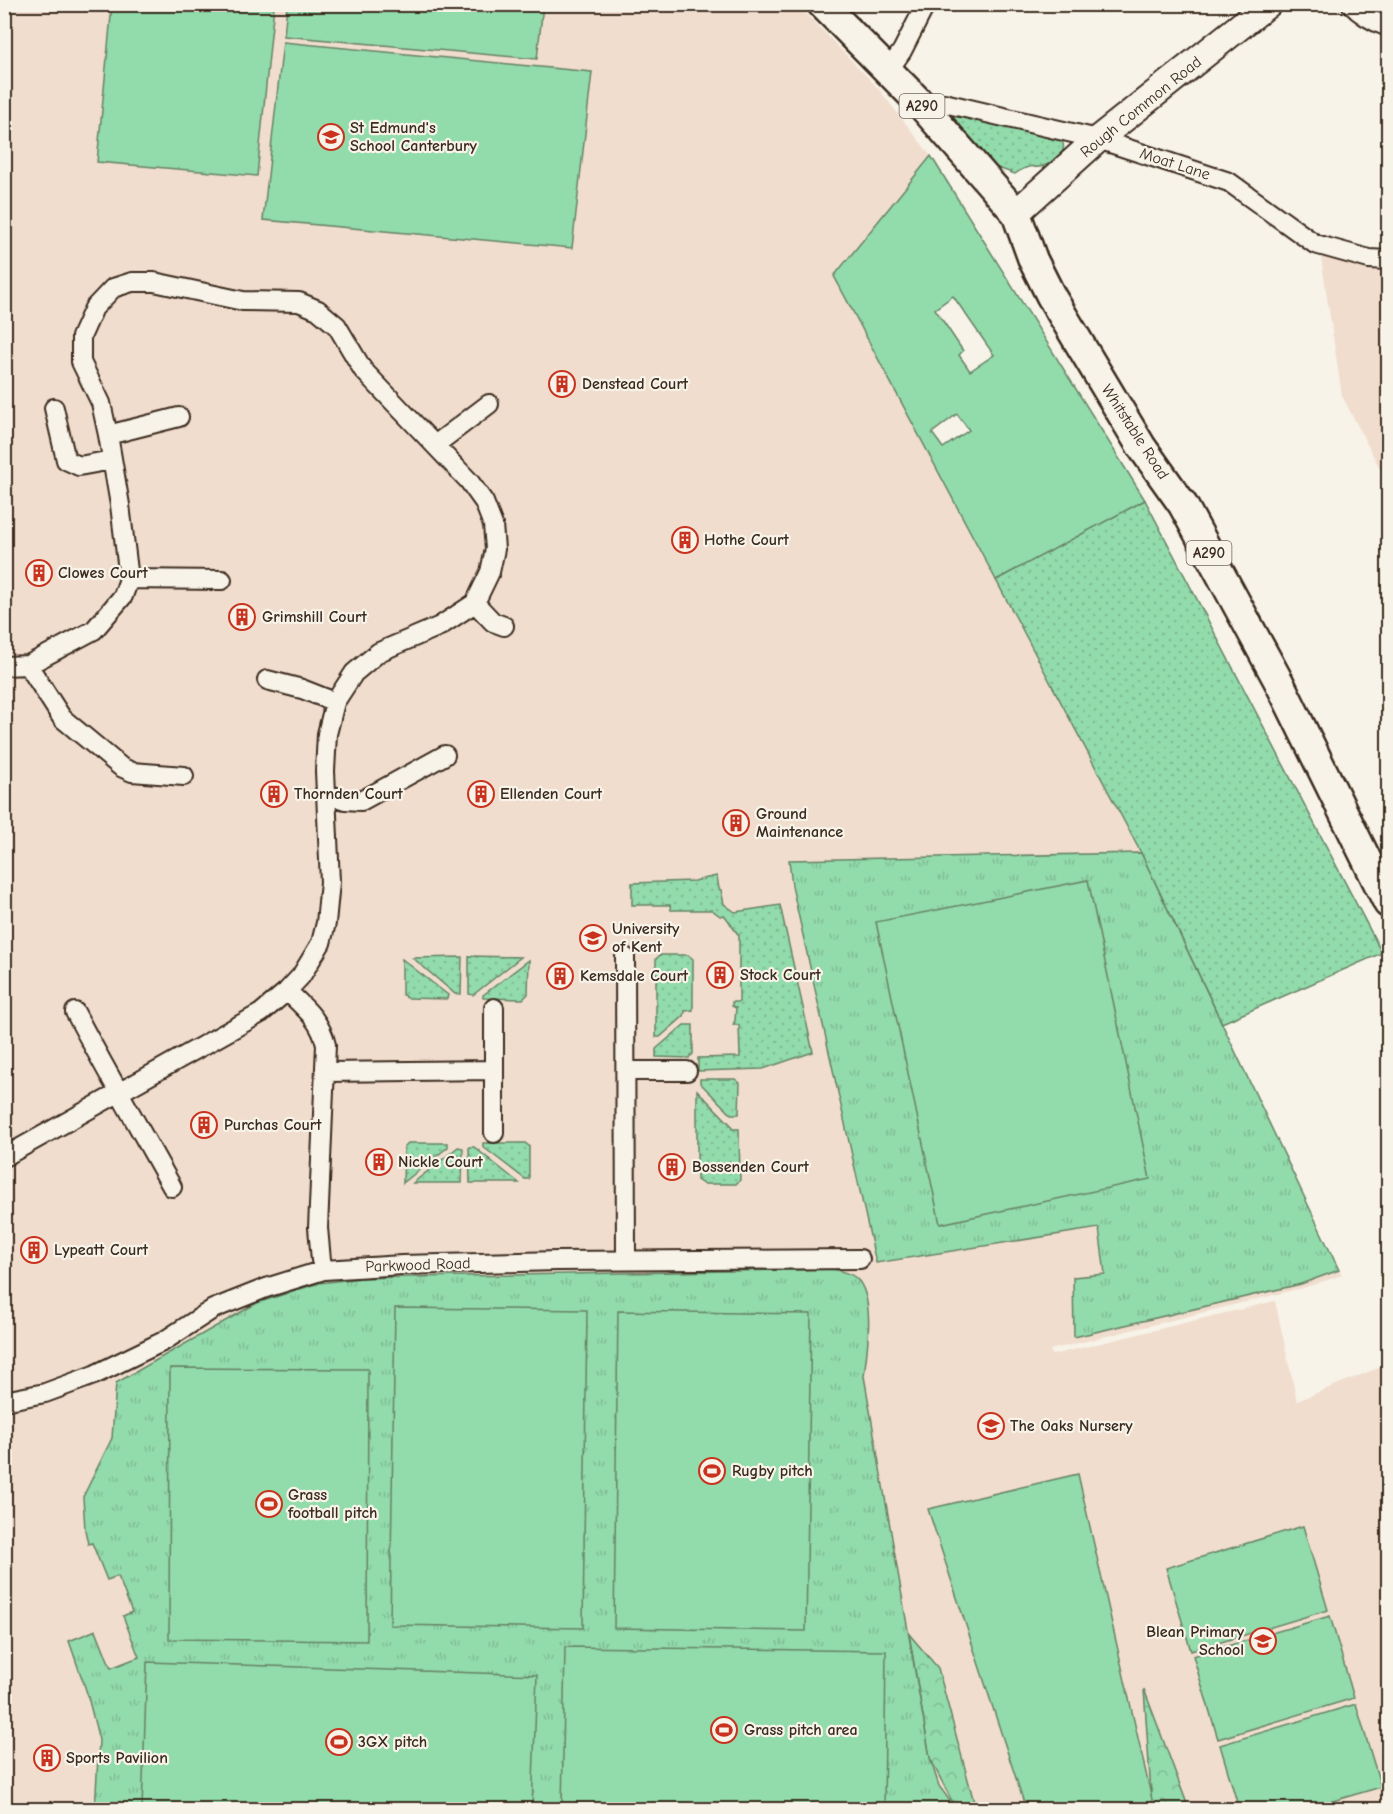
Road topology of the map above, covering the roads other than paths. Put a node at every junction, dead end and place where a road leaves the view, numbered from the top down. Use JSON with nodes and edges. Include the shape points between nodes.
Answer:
{"nodes":[{"id":1,"x":822,"y":4,"type":"edge"},
{"id":2,"x":926,"y":4,"type":"edge"},
{"id":3,"x":1268,"y":4,"type":"edge"},
{"id":4,"x":1351,"y":4,"type":"edge"},
{"id":5,"x":1389,"y":27,"type":"edge"},
{"id":6,"x":888,"y":71,"type":"junction"},
{"id":7,"x":944,"y":103,"type":"dead end"},
{"id":8,"x":1098,"y":139,"type":"junction"},
{"id":9,"x":1016,"y":213,"type":"junction"},
{"id":10,"x":1389,"y":260,"type":"edge"},
{"id":11,"x":489,"y":404,"type":"dead end"},
{"id":12,"x":54,"y":408,"type":"dead end"},
{"id":13,"x":179,"y":417,"type":"dead end"},
{"id":14,"x":108,"y":435,"type":"junction"},
{"id":15,"x":435,"y":445,"type":"junction"},
{"id":16,"x":112,"y":460,"type":"junction"},
{"id":17,"x":129,"y":579,"type":"junction"},
{"id":18,"x":222,"y":580,"type":"dead end"},
{"id":19,"x":475,"y":603,"type":"junction"},
{"id":20,"x":504,"y":626,"type":"dead end"},
{"id":21,"x":28,"y":665,"type":"junction"},
{"id":22,"x":4,"y":666,"type":"edge"},
{"id":23,"x":267,"y":680,"type":"dead end"},
{"id":24,"x":335,"y":702,"type":"junction"},
{"id":25,"x":445,"y":755,"type":"dead end"},
{"id":26,"x":184,"y":776,"type":"dead end"},
{"id":27,"x":324,"y":793,"type":"junction"},
{"id":28,"x":1389,"y":903,"type":"edge"},
{"id":29,"x":625,"y":957,"type":"dead end"},
{"id":30,"x":287,"y":991,"type":"junction"},
{"id":31,"x":494,"y":1008,"type":"dead end"},
{"id":32,"x":75,"y":1012,"type":"dead end"},
{"id":33,"x":494,"y":1070,"type":"junction"},
{"id":34,"x":326,"y":1071,"type":"junction"},
{"id":35,"x":626,"y":1071,"type":"junction"},
{"id":36,"x":687,"y":1071,"type":"dead end"},
{"id":37,"x":119,"y":1091,"type":"junction"},
{"id":38,"x":494,"y":1133,"type":"dead end"},
{"id":39,"x":4,"y":1156,"type":"edge"},
{"id":40,"x":172,"y":1188,"type":"dead end"},
{"id":41,"x":860,"y":1258,"type":"dead end"},
{"id":42,"x":626,"y":1260,"type":"junction"},
{"id":43,"x":324,"y":1270,"type":"junction"},
{"id":44,"x":4,"y":1401,"type":"edge"}],
"edges":[{"from":1,"to":6,"type":"main road","name":"Whitstable Road","number":"A290"},
{"from":2,"to":6,"type":"street"},
{"from":3,"to":8,"type":"street","name":"Rough Common Road"},
{"from":4,"to":5,"type":"street"},
{"from":6,"to":9,"type":"main road","name":"Whitstable Road","number":"A290"},
{"from":7,"to":8,"type":"street","name":"Moat Lane"},
{"from":8,"to":9,"type":"street","name":"Rough Common Road"},
{"from":8,"to":10,"type":"street","name":"Moat Lane","via":[[1229,182],[1315,244],[1369,259]]},
{"from":9,"to":28,"type":"main road","name":"Whitstable Road","number":"A290","via":[[1051,296],[1141,446],[1183,506],[1279,682]]},
{"from":11,"to":15,"type":"street"},
{"from":12,"to":16,"type":"street","via":[[66,460],[79,466]]},
{"from":13,"to":14,"type":"street"},
{"from":14,"to":15,"type":"street","via":[[101,403],[81,362],[81,337],[94,308],[113,288],[132,282],[154,282],[243,301],[299,302],[318,310],[337,326],[363,370]]},
{"from":14,"to":16,"type":"street"},
{"from":15,"to":19,"type":"street","via":[[469,481],[484,502],[493,525],[495,549],[490,572]]},
{"from":16,"to":17,"type":"street"},
{"from":17,"to":18,"type":"street"},
{"from":17,"to":21,"type":"street","via":[[123,596],[94,630]]},
{"from":19,"to":20,"type":"street","via":[[493,622]]},
{"from":19,"to":24,"type":"street","via":[[440,626],[379,652],[354,674]]},
{"from":21,"to":22,"type":"street"},
{"from":21,"to":26,"type":"street","via":[[62,718],[132,779]]},
{"from":23,"to":24,"type":"street"},
{"from":24,"to":27,"type":"street","via":[[327,734]]},
{"from":25,"to":27,"type":"street","via":[[361,801]]},
{"from":27,"to":30,"type":"street","via":[[330,882],[326,923],[321,943]]},
{"from":29,"to":35,"type":"street"},
{"from":30,"to":34,"type":"street","via":[[312,1015],[323,1034]]},
{"from":30,"to":37,"type":"street","via":[[261,1013]]},
{"from":31,"to":33,"type":"street"},
{"from":32,"to":37,"type":"street"},
{"from":33,"to":34,"type":"street"},
{"from":33,"to":38,"type":"street"},
{"from":34,"to":43,"type":"street","via":[[318,1228]]},
{"from":35,"to":36,"type":"street"},
{"from":35,"to":42,"type":"street"},
{"from":37,"to":39,"type":"street"},
{"from":37,"to":40,"type":"street"},
{"from":41,"to":42,"type":"street","name":"Parkwood Road"},
{"from":42,"to":43,"type":"street","name":"Parkwood Road","via":[[402,1264]]},
{"from":43,"to":44,"type":"street","name":"Parkwood Road","via":[[213,1309],[164,1341],[94,1376],[45,1393]]}]}
